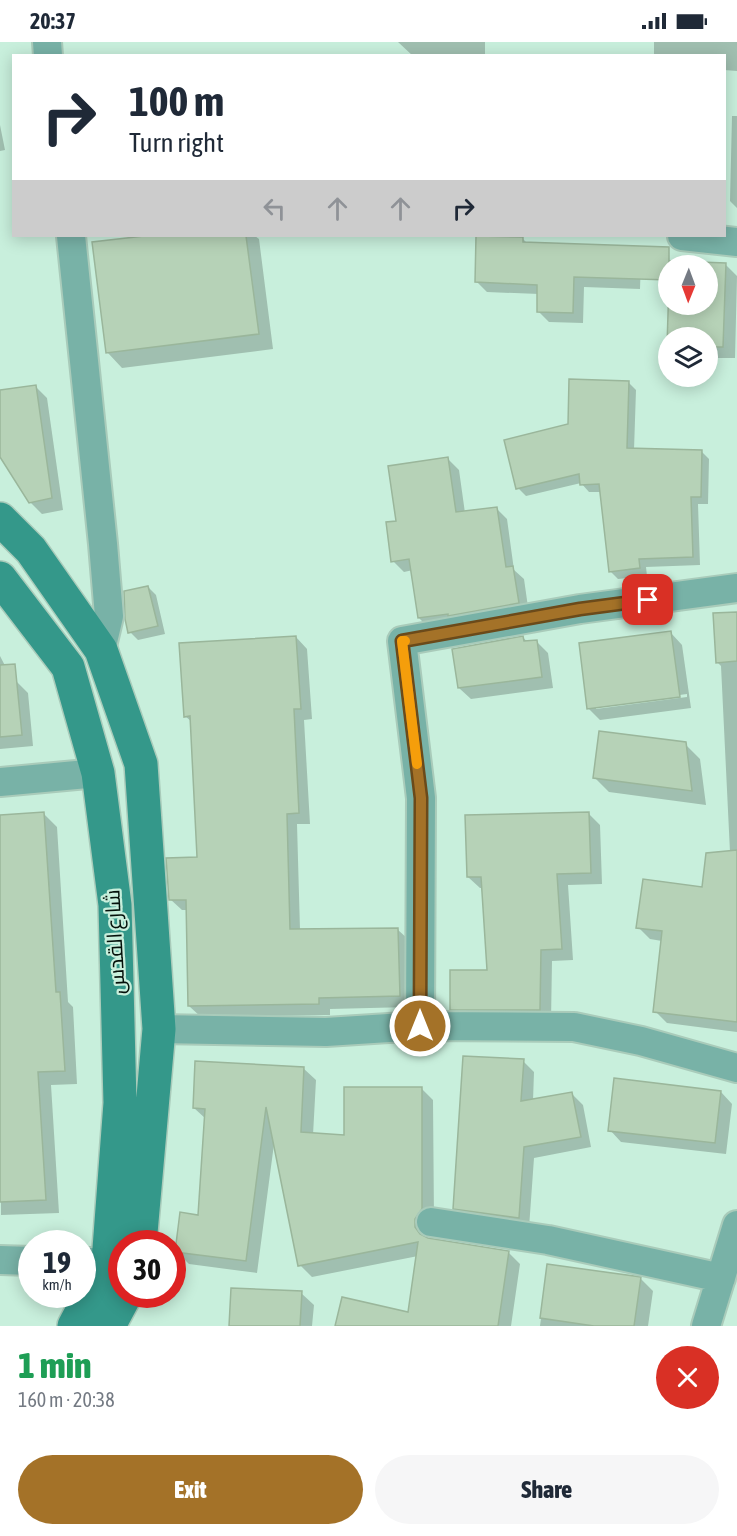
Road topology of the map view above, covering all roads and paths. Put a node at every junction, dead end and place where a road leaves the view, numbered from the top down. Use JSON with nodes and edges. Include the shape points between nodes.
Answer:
{"nodes":[{"id":1,"x":77,"y":237,"type":"edge"},
{"id":2,"x":691,"y":237,"type":"edge"},
{"id":3,"x":737,"y":242,"type":"edge"},
{"id":4,"x":0,"y":519,"type":"edge"},
{"id":5,"x":0,"y":578,"type":"edge"},
{"id":6,"x":737,"y":588,"type":"edge"},
{"id":7,"x":100,"y":650,"type":"junction"},
{"id":8,"x":98,"y":773,"type":"junction"},
{"id":9,"x":0,"y":782,"type":"edge"},
{"id":10,"x":420,"y":1026,"type":"junction"},
{"id":11,"x":159,"y":1029,"type":"junction"},
{"id":12,"x":737,"y":1068,"type":"edge"},
{"id":13,"x":431,"y":1222,"type":"dead end"},
{"id":14,"x":737,"y":1225,"type":"edge"},
{"id":15,"x":141,"y":1230,"type":"edge"},
{"id":16,"x":96,"y":1255,"type":"edge"},
{"id":17,"x":0,"y":1260,"type":"edge"},
{"id":18,"x":18,"y":1260,"type":"edge"},
{"id":19,"x":721,"y":1278,"type":"junction"},
{"id":20,"x":80,"y":1308,"type":"edge"},
{"id":21,"x":119,"y":1308,"type":"edge"},
{"id":22,"x":74,"y":1326,"type":"edge"},
{"id":23,"x":109,"y":1326,"type":"edge"},
{"id":24,"x":706,"y":1326,"type":"edge"}],
"edges":[{"from":1,"to":7,"type":"street","via":[[109,616]]},
{"from":2,"to":3,"type":"street"},
{"from":4,"to":7,"type":"main road","name":"شارع القدس","via":[[31,550]]},
{"from":5,"to":8,"type":"main road","name":"شارع القدس","via":[[68,667]]},
{"from":6,"to":10,"type":"street","via":[[580,609],[402,641],[421,798]]},
{"from":7,"to":11,"type":"main road","name":"شارع القدس","via":[[141,764]]},
{"from":8,"to":9,"type":"street"},
{"from":8,"to":16,"type":"main road","name":"شارع القدس","via":[[115,905],[120,1092]]},
{"from":10,"to":11,"type":"street","via":[[326,1032]]},
{"from":10,"to":12,"type":"street","via":[[574,1027]]},
{"from":11,"to":15,"type":"main road","name":"شارع القدس"},
{"from":13,"to":19,"type":"street","via":[[548,1240]]},
{"from":14,"to":19,"type":"street"},
{"from":17,"to":18,"type":"street"},
{"from":19,"to":24,"type":"street"},
{"from":20,"to":22,"type":"main road","name":"شارع القدس"},
{"from":21,"to":23,"type":"main road"}]}
